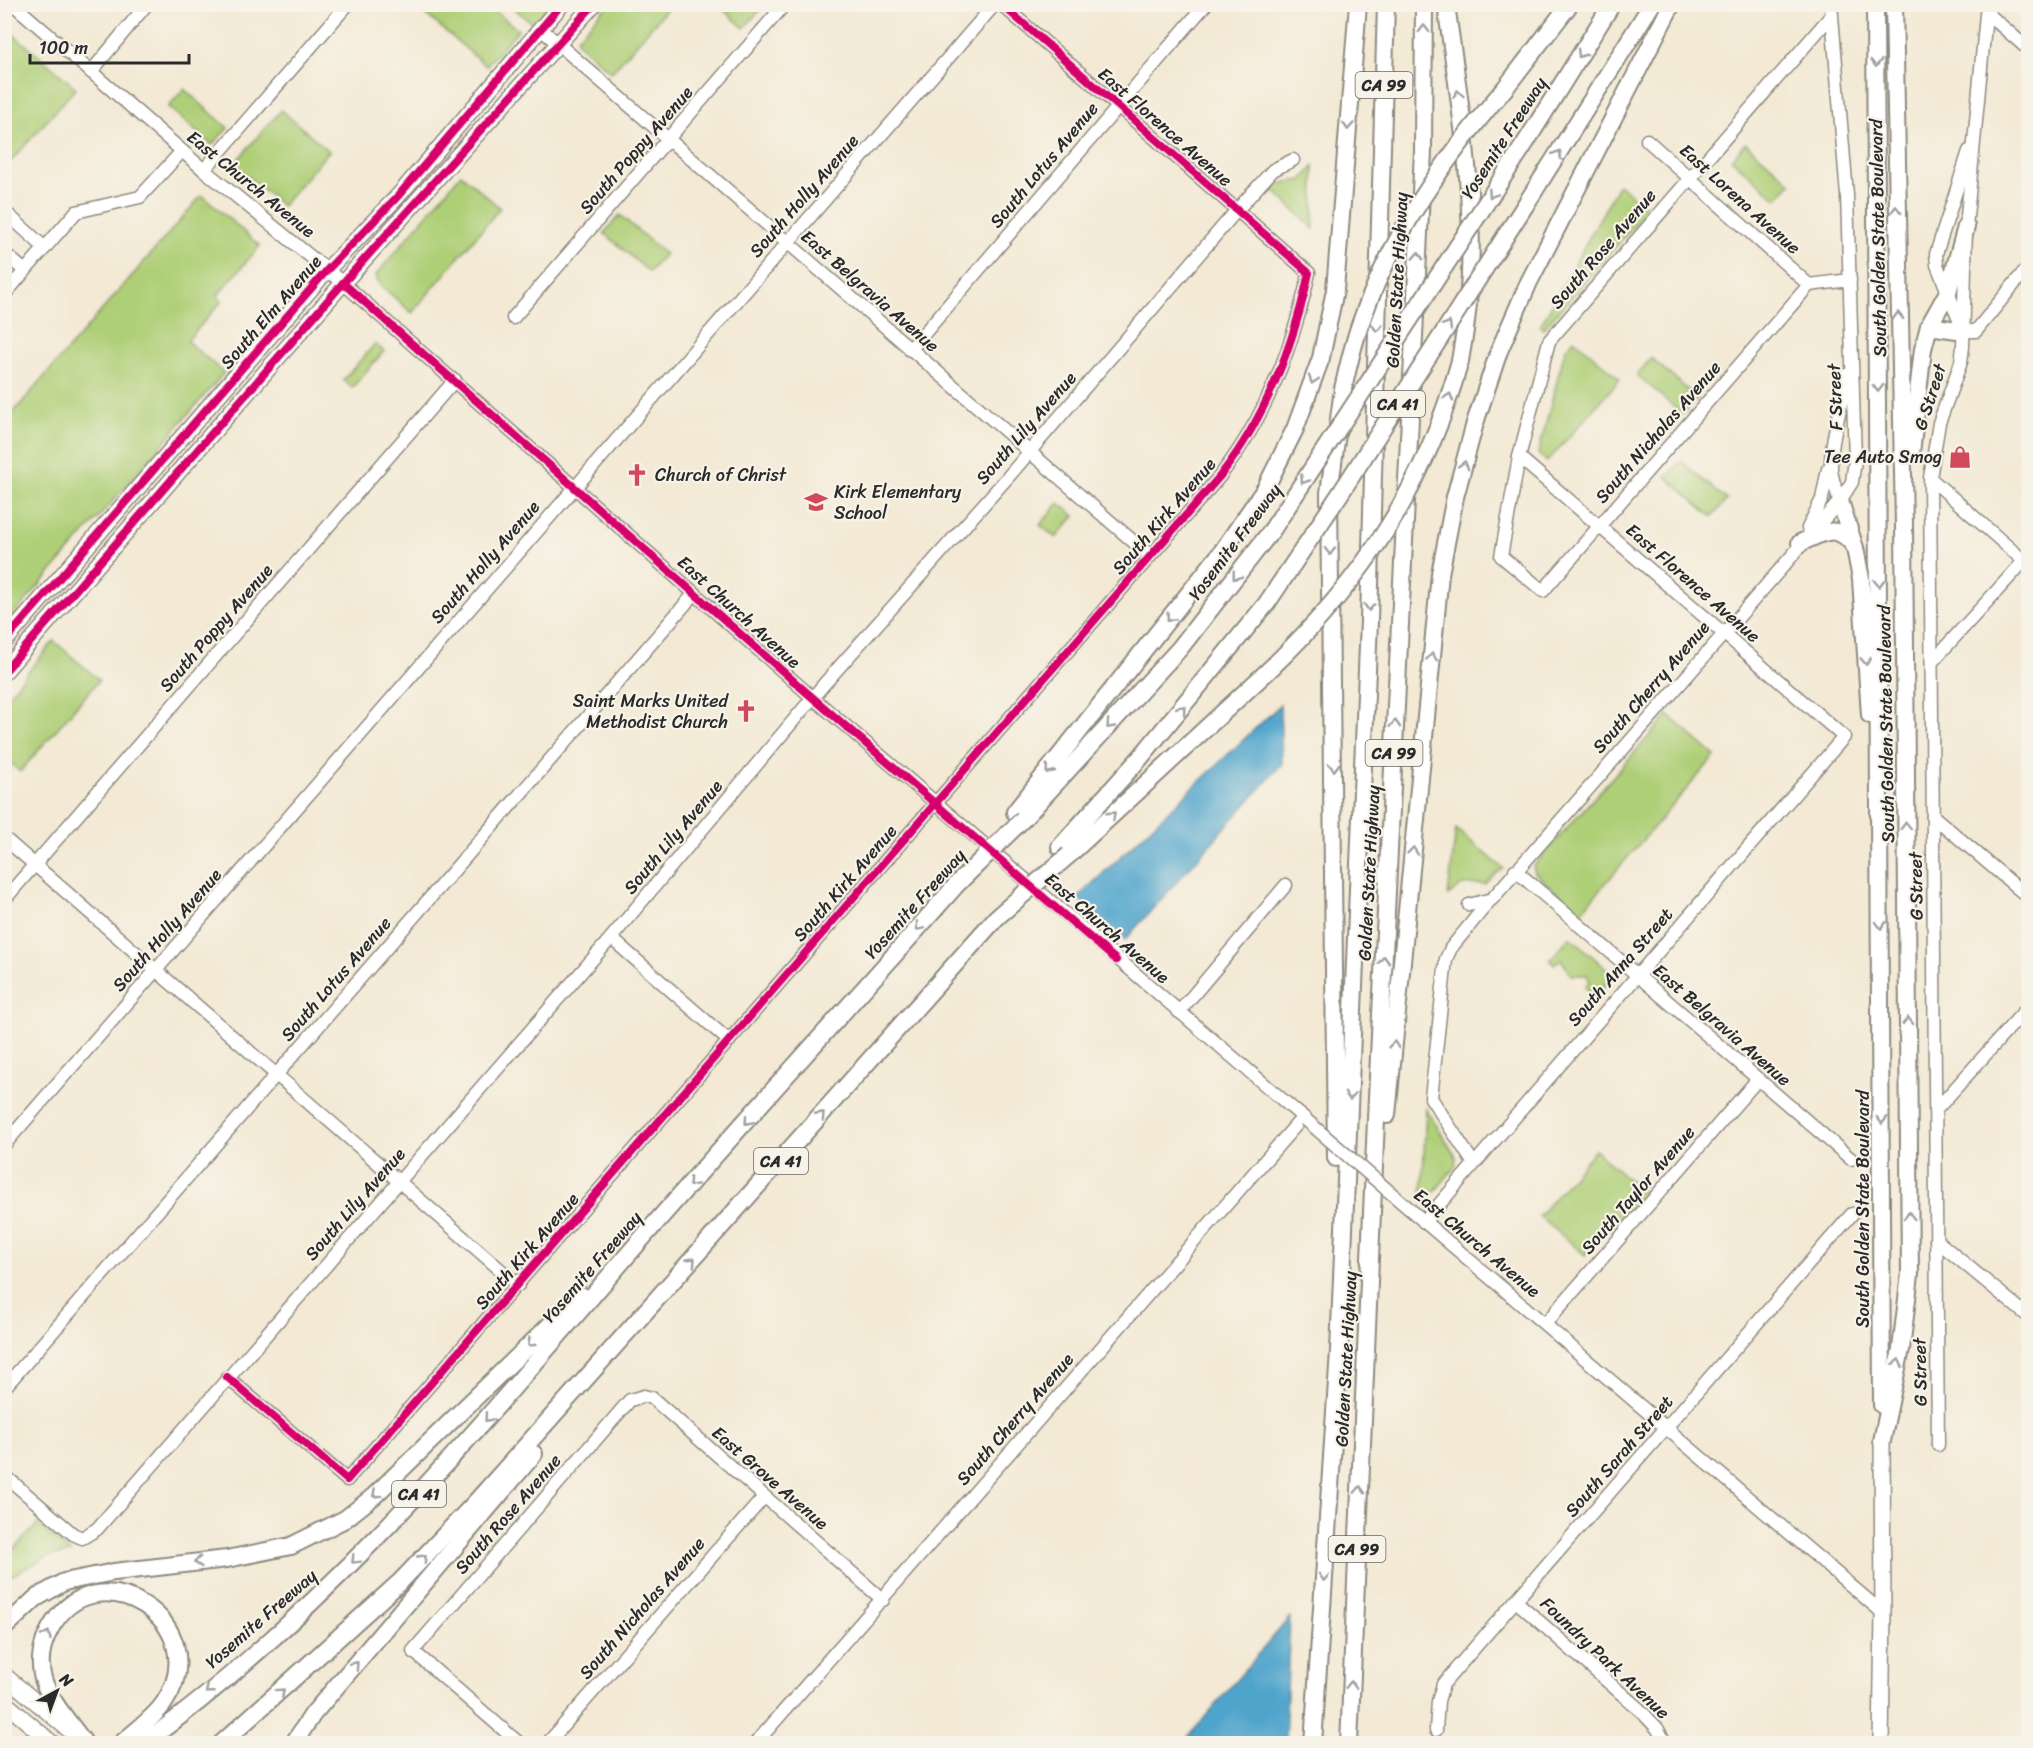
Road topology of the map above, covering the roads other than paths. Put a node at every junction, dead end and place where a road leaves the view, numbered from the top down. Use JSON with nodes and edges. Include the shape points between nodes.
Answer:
{"nodes":[{"id":1,"x":13,"y":4,"type":"edge"},
{"id":2,"x":147,"y":4,"type":"edge"},
{"id":3,"x":348,"y":4,"type":"edge"},
{"id":4,"x":562,"y":4,"type":"edge"},
{"id":5,"x":594,"y":4,"type":"edge"},
{"id":6,"x":784,"y":4,"type":"edge"},
{"id":7,"x":995,"y":4,"type":"edge"},
{"id":8,"x":1000,"y":4,"type":"edge"},
{"id":9,"x":1206,"y":4,"type":"edge"},
{"id":10,"x":1358,"y":4,"type":"edge"},
{"id":11,"x":1386,"y":4,"type":"edge"},
{"id":12,"x":1424,"y":4,"type":"edge"},
{"id":13,"x":1446,"y":4,"type":"edge"},
{"id":14,"x":1570,"y":4,"type":"edge"},
{"id":15,"x":1612,"y":4,"type":"edge"},
{"id":16,"x":1652,"y":4,"type":"edge"},
{"id":17,"x":1672,"y":4,"type":"edge"},
{"id":18,"x":1875,"y":4,"type":"edge"},
{"id":19,"x":1893,"y":4,"type":"edge"},
{"id":20,"x":1987,"y":9,"type":"edge"},
{"id":21,"x":1831,"y":10,"type":"edge"},
{"id":22,"x":541,"y":29,"type":"junction"},
{"id":23,"x":558,"y":44,"type":"junction"},
{"id":24,"x":2028,"y":49,"type":"edge"},
{"id":25,"x":91,"y":72,"type":"junction"},
{"id":26,"x":1118,"y":106,"type":"junction"},
{"id":27,"x":1978,"y":122,"type":"junction"},
{"id":28,"x":669,"y":140,"type":"junction"},
{"id":29,"x":1647,"y":140,"type":"dead end"},
{"id":30,"x":182,"y":151,"type":"junction"},
{"id":31,"x":1293,"y":160,"type":"dead end"},
{"id":32,"x":204,"y":170,"type":"junction"},
{"id":33,"x":1689,"y":178,"type":"junction"},
{"id":34,"x":1237,"y":210,"type":"junction"},
{"id":35,"x":4,"y":211,"type":"edge"},
{"id":36,"x":1966,"y":227,"type":"junction"},
{"id":37,"x":787,"y":243,"type":"junction"},
{"id":38,"x":45,"y":248,"type":"junction"},
{"id":39,"x":4,"y":253,"type":"edge"},
{"id":40,"x":2028,"y":267,"type":"edge"},
{"id":41,"x":328,"y":269,"type":"junction"},
{"id":42,"x":25,"y":272,"type":"junction"},
{"id":43,"x":1309,"y":273,"type":"joint"},
{"id":44,"x":1850,"y":280,"type":"junction"},
{"id":45,"x":343,"y":283,"type":"junction"},
{"id":46,"x":1809,"y":285,"type":"junction"},
{"id":47,"x":1948,"y":292,"type":"junction"},
{"id":48,"x":4,"y":295,"type":"edge"},
{"id":49,"x":513,"y":318,"type":"dead end"},
{"id":50,"x":1850,"y":319,"type":"junction"},
{"id":51,"x":1929,"y":326,"type":"junction"},
{"id":52,"x":1964,"y":331,"type":"junction"},
{"id":53,"x":910,"y":350,"type":"junction"},
{"id":54,"x":455,"y":380,"type":"junction"},
{"id":55,"x":1029,"y":453,"type":"junction"},
{"id":56,"x":1831,"y":456,"type":"junction"},
{"id":57,"x":1519,"y":457,"type":"junction"},
{"id":58,"x":1930,"y":478,"type":"junction"},
{"id":59,"x":574,"y":486,"type":"junction"},
{"id":60,"x":1840,"y":501,"type":"junction"},
{"id":61,"x":1904,"y":525,"type":"junction"},
{"id":62,"x":1600,"y":526,"type":"junction"},
{"id":63,"x":1800,"y":543,"type":"junction"},
{"id":64,"x":1855,"y":548,"type":"junction"},
{"id":65,"x":1149,"y":556,"type":"junction"},
{"id":66,"x":1501,"y":556,"type":"joint"},
{"id":67,"x":2026,"y":561,"type":"edge"},
{"id":68,"x":695,"y":592,"type":"junction"},
{"id":69,"x":1723,"y":632,"type":"junction"},
{"id":70,"x":4,"y":642,"type":"edge"},
{"id":71,"x":1932,"y":662,"type":"junction"},
{"id":72,"x":4,"y":672,"type":"edge"},
{"id":73,"x":813,"y":698,"type":"junction"},
{"id":74,"x":1844,"y":737,"type":"joint"},
{"id":75,"x":934,"y":803,"type":"junction"},
{"id":76,"x":1019,"y":816,"type":"junction"},
{"id":77,"x":1933,"y":816,"type":"junction"},
{"id":78,"x":4,"y":838,"type":"edge"},
{"id":79,"x":1064,"y":851,"type":"junction"},
{"id":80,"x":36,"y":864,"type":"junction"},
{"id":81,"x":1515,"y":870,"type":"junction"},
{"id":82,"x":1286,"y":885,"type":"dead end"},
{"id":83,"x":1881,"y":897,"type":"junction"},
{"id":84,"x":2028,"y":897,"type":"edge"},
{"id":85,"x":1492,"y":898,"type":"junction"},
{"id":86,"x":4,"y":900,"type":"edge"},
{"id":87,"x":1469,"y":905,"type":"dead end"},
{"id":88,"x":611,"y":938,"type":"junction"},
{"id":89,"x":157,"y":970,"type":"junction"},
{"id":90,"x":1637,"y":975,"type":"junction"},
{"id":91,"x":2028,"y":1007,"type":"edge"},
{"id":92,"x":1179,"y":1012,"type":"junction"},
{"id":93,"x":729,"y":1041,"type":"junction"},
{"id":94,"x":277,"y":1074,"type":"junction"},
{"id":95,"x":1758,"y":1079,"type":"junction"},
{"id":96,"x":1935,"y":1111,"type":"junction"},
{"id":97,"x":1304,"y":1118,"type":"junction"},
{"id":98,"x":4,"y":1145,"type":"edge"},
{"id":99,"x":1851,"y":1159,"type":"dead end"},
{"id":100,"x":1474,"y":1164,"type":"junction"},
{"id":101,"x":399,"y":1181,"type":"junction"},
{"id":102,"x":663,"y":1214,"type":"junction"},
{"id":103,"x":1852,"y":1214,"type":"dead end"},
{"id":104,"x":1424,"y":1222,"type":"junction"},
{"id":105,"x":1936,"y":1240,"type":"junction"},
{"id":106,"x":518,"y":1285,"type":"junction"},
{"id":107,"x":653,"y":1305,"type":"junction"},
{"id":108,"x":2028,"y":1316,"type":"edge"},
{"id":109,"x":1545,"y":1324,"type":"junction"},
{"id":110,"x":1339,"y":1351,"type":"junction"},
{"id":111,"x":1365,"y":1354,"type":"junction"},
{"id":112,"x":227,"y":1377,"type":"junction"},
{"id":113,"x":4,"y":1388,"type":"edge"},
{"id":114,"x":630,"y":1400,"type":"joint"},
{"id":115,"x":1667,"y":1428,"type":"junction"},
{"id":116,"x":1882,"y":1441,"type":"junction"},
{"id":117,"x":1938,"y":1445,"type":"dead end"},
{"id":118,"x":4,"y":1475,"type":"edge"},
{"id":119,"x":764,"y":1497,"type":"junction"},
{"id":120,"x":883,"y":1600,"type":"junction"},
{"id":121,"x":1517,"y":1602,"type":"junction"},
{"id":122,"x":1883,"y":1613,"type":"junction"},
{"id":123,"x":4,"y":1628,"type":"edge"},
{"id":124,"x":4,"y":1675,"type":"edge"},
{"id":125,"x":4,"y":1702,"type":"edge"},
{"id":126,"x":1437,"y":1730,"type":"dead end"},
{"id":127,"x":761,"y":1742,"type":"edge"},
{"id":128,"x":53,"y":1743,"type":"edge"},
{"id":129,"x":85,"y":1743,"type":"edge"},
{"id":130,"x":121,"y":1743,"type":"edge"},
{"id":131,"x":143,"y":1743,"type":"edge"},
{"id":132,"x":221,"y":1743,"type":"edge"},
{"id":133,"x":293,"y":1743,"type":"edge"},
{"id":134,"x":520,"y":1743,"type":"edge"},
{"id":135,"x":547,"y":1743,"type":"edge"},
{"id":136,"x":1313,"y":1743,"type":"edge"},
{"id":137,"x":1349,"y":1743,"type":"edge"},
{"id":138,"x":1666,"y":1743,"type":"edge"},
{"id":139,"x":1881,"y":1743,"type":"edge"}],
"edges":[{"from":1,"to":25,"type":"street","name":"East Church Avenue"},
{"from":2,"to":25,"type":"street"},
{"from":3,"to":32,"type":"street"},
{"from":4,"to":22,"type":"main road","name":"South Elm Avenue"},
{"from":5,"to":23,"type":"main road","name":"South Elm Avenue"},
{"from":6,"to":28,"type":"street","name":"South Poppy Avenue"},
{"from":7,"to":37,"type":"street","name":"South Holly Avenue"},
{"from":8,"to":26,"type":"street","name":"East Florence Avenue"},
{"from":9,"to":26,"type":"street","name":"South Lotus Avenue"},
{"from":10,"to":76,"type":"highway","one_way":true,"via":[[1335,290],[1321,357],[1295,429],[1265,489],[1221,553]]},
{"from":11,"to":110,"type":"highway","name":"Golden State Highway","number":"CA 99","one_way":true,"via":[[1370,609]]},
{"from":111,"to":12,"type":"highway","name":"Golden State Highway","number":"CA 99","one_way":true,"via":[[1423,151]]},
{"from":79,"to":13,"type":"highway","one_way":true,"bridge":true,"via":[[1269,670],[1333,605],[1383,537],[1426,457],[1460,361],[1469,313],[1472,216]]},
{"from":14,"to":110,"type":"highway","one_way":true,"bridge":true,"via":[[1450,154],[1403,226],[1360,325],[1343,389],[1329,493]]},
{"from":15,"to":76,"type":"highway","name":"Yosemite Freeway","number":"CA 41","one_way":true,"bridge":true,"via":[[1272,530],[1180,648]]},
{"from":79,"to":16,"type":"highway","number":"CA 41","one_way":true,"bridge":true,"via":[[1267,603]]},
{"from":111,"to":17,"type":"highway","one_way":true,"via":[[1378,1275],[1388,1095],[1440,574],[1455,497],[1499,351],[1529,282]]},
{"from":18,"to":83,"type":"highway","name":"South Golden State Boulevard","one_way":true},
{"from":61,"to":19,"type":"highway","name":"South Golden State Boulevard","one_way":true},
{"from":20,"to":24,"type":"street"},
{"from":20,"to":27,"type":"street","name":"G Street"},
{"from":21,"to":33,"type":"street","name":"South Rose Avenue"},
{"from":21,"to":44,"type":"street","name":"F Street"},
{"from":22,"to":23,"type":"street","name":"East Belgravia Avenue"},
{"from":22,"to":41,"type":"main road","name":"South Elm Avenue","via":[[398,196]]},
{"from":23,"to":28,"type":"street","name":"East Belgravia Avenue"},
{"from":23,"to":45,"type":"main road","name":"South Elm Avenue"},
{"from":25,"to":30,"type":"street","name":"East Church Avenue"},
{"from":26,"to":34,"type":"street","name":"East Florence Avenue"},
{"from":26,"to":53,"type":"street","name":"South Lotus Avenue"},
{"from":27,"to":36,"type":"street","name":"G Street"},
{"from":27,"to":47,"type":"street","name":"G Street","via":[[1938,243],[1937,265]]},
{"from":28,"to":37,"type":"street","name":"East Belgravia Avenue"},
{"from":28,"to":49,"type":"street","name":"South Poppy Avenue"},
{"from":29,"to":33,"type":"street","name":"East Lorena Avenue"},
{"from":30,"to":32,"type":"street","name":"East Church Avenue"},
{"from":30,"to":38,"type":"street","via":[[140,197],[76,212]]},
{"from":31,"to":34,"type":"street","name":"South Lily Avenue","via":[[1273,170]]},
{"from":32,"to":41,"type":"street","name":"East Church Avenue"},
{"from":33,"to":46,"type":"street","name":"East Lorena Avenue"},
{"from":33,"to":57,"type":"street","name":"South Rose Avenue","via":[[1549,341]]},
{"from":34,"to":43,"type":"street","name":"East Florence Avenue"},
{"from":34,"to":55,"type":"street","name":"South Lily Avenue"},
{"from":35,"to":38,"type":"street"},
{"from":36,"to":47,"type":"highway"},
{"from":36,"to":52,"type":"street","name":"G Street"},
{"from":37,"to":53,"type":"street","name":"East Belgravia Avenue"},
{"from":37,"to":59,"type":"street","name":"South Holly Avenue"},
{"from":38,"to":42,"type":"street"},
{"from":39,"to":42,"type":"street"},
{"from":40,"to":52,"type":"street","via":[[1976,331]]},
{"from":41,"to":45,"type":"street","name":"East Church Avenue"},
{"from":41,"to":70,"type":"main road","name":"South Elm Avenue"},
{"from":42,"to":48,"type":"street"},
{"from":43,"to":65,"type":"street","name":"South Kirk Avenue","via":[[1284,362],[1255,426],[1220,476]]},
{"from":44,"to":46,"type":"street"},
{"from":44,"to":50,"type":"street","name":"F Street"},
{"from":45,"to":54,"type":"street","name":"East Church Avenue"},
{"from":45,"to":72,"type":"main road","name":"South Elm Avenue"},
{"from":46,"to":62,"type":"street","name":"South Nicholas Avenue"},
{"from":47,"to":51,"type":"highway"},
{"from":47,"to":52,"type":"street","name":"G Street"},
{"from":50,"to":56,"type":"street","name":"F Street","via":[[1844,402]]},
{"from":50,"to":60,"type":"street","name":"F Street","via":[[1855,471]]},
{"from":51,"to":52,"type":"highway"},
{"from":51,"to":61,"type":"highway"},
{"from":52,"to":58,"type":"street","name":"G Street","via":[[1960,362],[1939,423]]},
{"from":53,"to":55,"type":"street","name":"East Belgravia Avenue"},
{"from":54,"to":59,"type":"street","name":"East Church Avenue"},
{"from":54,"to":80,"type":"street","name":"South Poppy Avenue"},
{"from":55,"to":65,"type":"street","name":"East Belgravia Avenue"},
{"from":55,"to":73,"type":"street","name":"South Lily Avenue"},
{"from":56,"to":60,"type":"street","name":"F Street"},
{"from":56,"to":63,"type":"street","via":[[1822,499]]},
{"from":57,"to":62,"type":"street","name":"East Florence Avenue"},
{"from":57,"to":66,"type":"street","name":"South Rose Avenue"},
{"from":58,"to":67,"type":"street"},
{"from":58,"to":71,"type":"street","name":"G Street"},
{"from":59,"to":68,"type":"street","name":"East Church Avenue"},
{"from":59,"to":89,"type":"street","name":"South Holly Avenue"},
{"from":60,"to":63,"type":"street","name":"South Cherry Avenue"},
{"from":60,"to":64,"type":"highway"},
{"from":116,"to":61,"type":"highway","name":"South Golden State Boulevard","one_way":true,"via":[[1901,1349],[1910,1274]]},
{"from":62,"to":66,"type":"street","name":"South Nicholas Avenue","via":[[1543,591]]},
{"from":62,"to":69,"type":"street","name":"East Florence Avenue"},
{"from":63,"to":64,"type":"highway","via":[[1836,531]]},
{"from":63,"to":69,"type":"street","name":"South Cherry Avenue"},
{"from":64,"to":83,"type":"highway","one_way":true,"via":[[1861,579]]},
{"from":65,"to":75,"type":"street","name":"South Kirk Avenue"},
{"from":67,"to":71,"type":"street"},
{"from":68,"to":73,"type":"street","name":"East Church Avenue"},
{"from":68,"to":94,"type":"street","name":"South Lotus Avenue"},
{"from":69,"to":74,"type":"street","name":"East Florence Avenue"},
{"from":69,"to":81,"type":"street","name":"South Cherry Avenue"},
{"from":71,"to":77,"type":"street","name":"G Street"},
{"from":73,"to":75,"type":"street","name":"East Church Avenue"},
{"from":73,"to":88,"type":"street","name":"South Lily Avenue"},
{"from":74,"to":90,"type":"street","name":"South Anna Street"},
{"from":75,"to":92,"type":"street","name":"East Church Avenue"},
{"from":75,"to":93,"type":"street","name":"South Kirk Avenue"},
{"from":76,"to":102,"type":"highway","name":"Yosemite Freeway","number":"CA 41","one_way":true,"bridge":true},
{"from":77,"to":84,"type":"street"},
{"from":77,"to":96,"type":"street","name":"G Street"},
{"from":78,"to":80,"type":"street"},
{"from":107,"to":79,"type":"highway","number":"CA 41","one_way":true,"bridge":true,"via":[[997,917]]},
{"from":80,"to":86,"type":"street","name":"South Poppy Avenue"},
{"from":80,"to":89,"type":"street"},
{"from":81,"to":85,"type":"street","name":"South Cherry Avenue"},
{"from":81,"to":90,"type":"street","name":"East Belgravia Avenue"},
{"from":82,"to":92,"type":"street"},
{"from":83,"to":116,"type":"highway","name":"South Golden State Boulevard","one_way":true},
{"from":85,"to":87,"type":"street"},
{"from":85,"to":100,"type":"street","name":"South Cherry Avenue","via":[[1446,959],[1431,1098]]},
{"from":88,"to":93,"type":"street"},
{"from":88,"to":101,"type":"street","name":"South Lily Avenue"},
{"from":89,"to":94,"type":"street"},
{"from":89,"to":98,"type":"street","name":"South Holly Avenue"},
{"from":90,"to":95,"type":"street","name":"East Belgravia Avenue"},
{"from":90,"to":100,"type":"street","name":"South Anna Street"},
{"from":91,"to":96,"type":"street"},
{"from":92,"to":97,"type":"street","name":"East Church Avenue"},
{"from":93,"to":106,"type":"street","name":"South Kirk Avenue"},
{"from":94,"to":101,"type":"street"},
{"from":94,"to":113,"type":"street","name":"South Lotus Avenue"},
{"from":95,"to":99,"type":"street","name":"East Belgravia Avenue"},
{"from":95,"to":109,"type":"street","name":"South Taylor Avenue"},
{"from":96,"to":105,"type":"street","name":"G Street"},
{"from":97,"to":104,"type":"street","name":"East Church Avenue","bridge":true},
{"from":97,"to":120,"type":"street","name":"South Cherry Avenue"},
{"from":100,"to":104,"type":"street","name":"South Anna Street"},
{"from":101,"to":106,"type":"street"},
{"from":101,"to":112,"type":"street","name":"South Lily Avenue"},
{"from":102,"to":123,"type":"highway","one_way":true,"via":[[428,1445],[345,1519],[309,1539],[261,1553],[64,1582],[36,1598]]},
{"from":102,"to":131,"type":"highway","name":"Yosemite Freeway","number":"CA 41","one_way":true,"via":[[461,1449],[391,1524],[256,1652]]},
{"from":103,"to":115,"type":"street","name":"South Sarah Street"},
{"from":104,"to":109,"type":"street","name":"East Church Avenue"},
{"from":105,"to":108,"type":"street"},
{"from":105,"to":117,"type":"street","name":"G Street"},
{"from":106,"to":112,"type":"street","name":"South Kirk Avenue","via":[[347,1480]]},
{"from":132,"to":107,"type":"highway","number":"CA 41","one_way":true,"via":[[401,1581]]},
{"from":133,"to":107,"type":"highway","one_way":true,"via":[[313,1714],[573,1408]]},
{"from":109,"to":115,"type":"street","name":"East Church Avenue"},
{"from":110,"to":136,"type":"highway","name":"Golden State Highway","number":"CA 99","one_way":true},
{"from":137,"to":111,"type":"highway","name":"Golden State Highway","number":"CA 99","one_way":true},
{"from":112,"to":118,"type":"street","name":"South Lily Avenue","via":[[97,1529],[82,1538],[62,1526]]},
{"from":114,"to":119,"type":"street","name":"East Grove Avenue","via":[[636,1396],[652,1398]]},
{"from":114,"to":134,"type":"street","name":"South Rose Avenue","via":[[413,1651]]},
{"from":115,"to":121,"type":"street","name":"South Sarah Street"},
{"from":115,"to":122,"type":"street","name":"East Church Avenue"},
{"from":116,"to":122,"type":"main road","name":"South Golden State Boulevard"},
{"from":119,"to":120,"type":"street","name":"East Grove Avenue"},
{"from":119,"to":135,"type":"street","name":"South Nicholas Avenue"},
{"from":120,"to":127,"type":"street","name":"South Cherry Avenue"},
{"from":121,"to":126,"type":"street","name":"South Sarah Street","via":[[1443,1684]]},
{"from":121,"to":138,"type":"street","name":"Foundry Park Avenue","via":[[1640,1710]]},
{"from":122,"to":139,"type":"main road","name":"South Golden State Boulevard"},
{"from":124,"to":129,"type":"main road"},
{"from":125,"to":128,"type":"main road"},
{"from":129,"to":130,"type":"highway","one_way":true,"via":[[48,1692],[40,1664],[42,1648],[63,1611],[86,1598],[112,1593],[134,1598],[156,1612],[165,1622],[176,1649],[176,1676],[164,1704]]}]}
